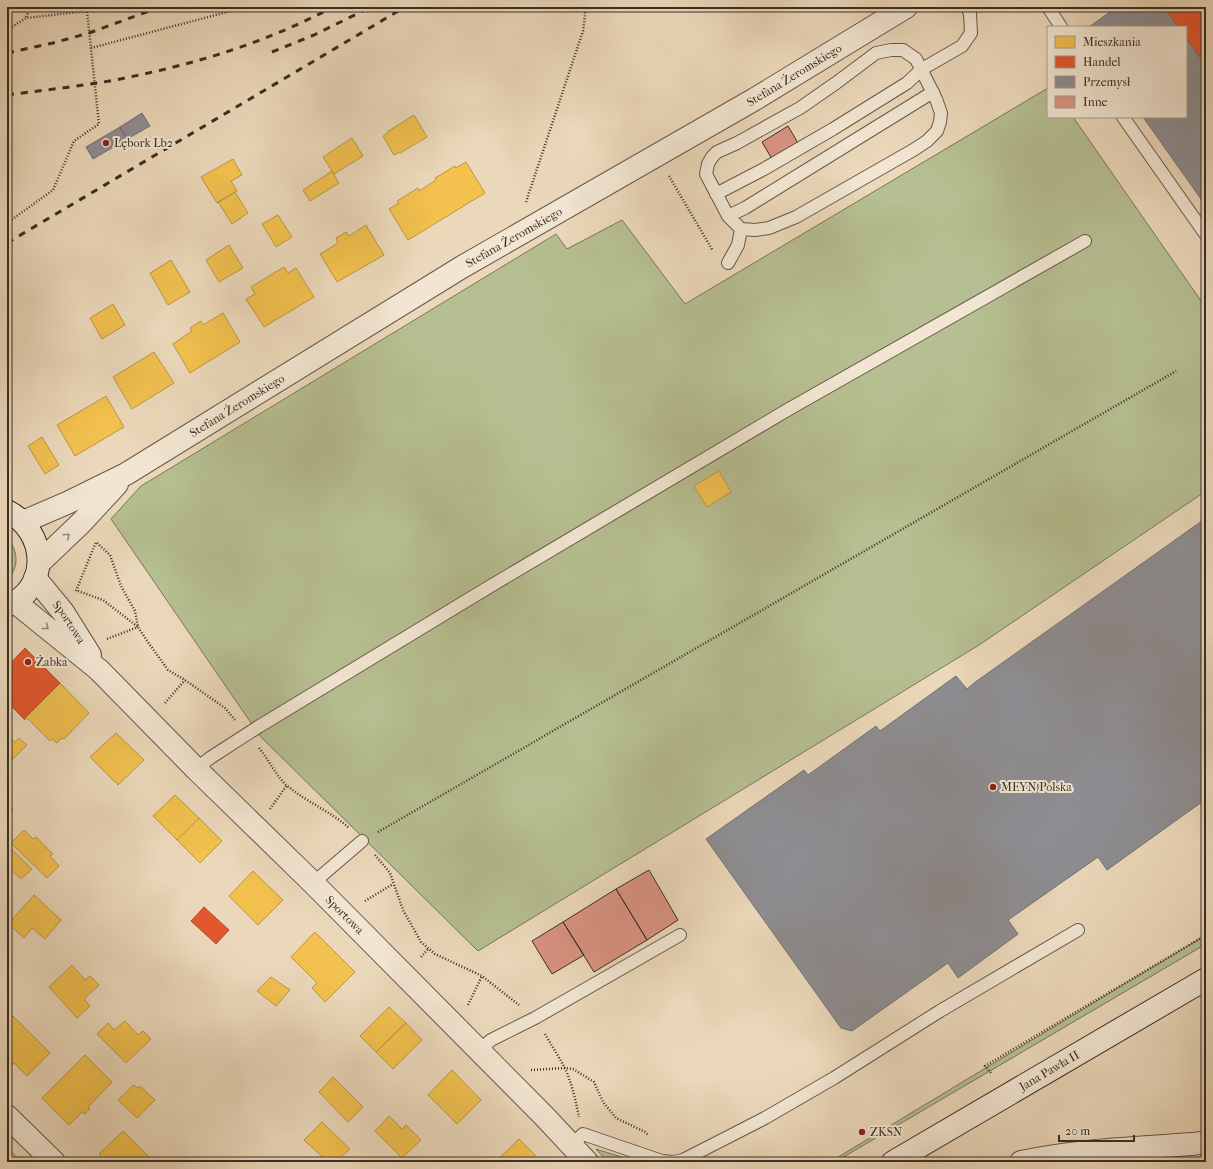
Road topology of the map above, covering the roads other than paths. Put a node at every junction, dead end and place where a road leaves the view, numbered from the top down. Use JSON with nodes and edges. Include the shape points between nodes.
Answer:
{"nodes":[{"id":1,"x":906,"y":7,"type":"edge"},
{"id":2,"x":967,"y":7,"type":"edge"},
{"id":3,"x":1048,"y":7,"type":"edge"},
{"id":4,"x":1060,"y":26,"type":"edge"},
{"id":5,"x":922,"y":69,"type":"junction"},
{"id":6,"x":933,"y":92,"type":"junction"},
{"id":7,"x":1124,"y":118,"type":"edge"},
{"id":8,"x":716,"y":194,"type":"junction"},
{"id":9,"x":728,"y":216,"type":"junction"},
{"id":10,"x":741,"y":229,"type":"junction"},
{"id":11,"x":1206,"y":235,"type":"edge"},
{"id":12,"x":1085,"y":241,"type":"dead end"},
{"id":13,"x":728,"y":263,"type":"dead end"},
{"id":14,"x":126,"y":474,"type":"junction"},
{"id":15,"x":15,"y":516,"type":"edge"},
{"id":16,"x":37,"y":570,"type":"junction"},
{"id":17,"x":11,"y":604,"type":"edge"},
{"id":18,"x":99,"y":670,"type":"junction"},
{"id":19,"x":196,"y":769,"type":"junction"},
{"id":20,"x":362,"y":841,"type":"road end"},
{"id":21,"x":314,"y":883,"type":"junction"},
{"id":22,"x":1078,"y":930,"type":"dead end"},
{"id":23,"x":680,"y":934,"type":"dead end"},
{"id":24,"x":1206,"y":979,"type":"edge"},
{"id":25,"x":479,"y":1051,"type":"junction"},
{"id":26,"x":7,"y":1116,"type":"edge"},
{"id":27,"x":577,"y":1140,"type":"junction"},
{"id":28,"x":1206,"y":1142,"type":"edge"},
{"id":29,"x":1104,"y":1156,"type":"edge"},
{"id":30,"x":54,"y":1162,"type":"edge"},
{"id":31,"x":588,"y":1162,"type":"edge"},
{"id":32,"x":673,"y":1162,"type":"edge"},
{"id":33,"x":893,"y":1162,"type":"edge"},
{"id":34,"x":1021,"y":1162,"type":"edge"}],
"edges":[{"from":1,"to":14,"type":"street","name":"Stefana Żeromskiego","via":[[755,99],[462,267]]},
{"from":2,"to":5,"type":"lane","via":[[971,33],[962,46]]},
{"from":3,"to":4,"type":"lane"},
{"from":5,"to":6,"type":"lane"},
{"from":5,"to":8,"type":"lane","via":[[907,83],[833,129]]},
{"from":5,"to":8,"type":"lane","via":[[916,59],[903,50],[876,53],[800,108],[717,152],[708,164],[706,174]]},
{"from":6,"to":9,"type":"lane"},
{"from":6,"to":10,"type":"lane","via":[[941,113],[940,122],[937,131],[927,141],[796,217],[769,228]]},
{"from":7,"to":11,"type":"lane"},
{"from":8,"to":9,"type":"lane"},
{"from":9,"to":10,"type":"lane"},
{"from":10,"to":13,"type":"lane","via":[[738,245]]},
{"from":12,"to":19,"type":"lane","via":[[782,413],[258,727]]},
{"from":14,"to":15,"type":"street","name":"Stefana Żeromskiego","via":[[67,503]]},
{"from":16,"to":14,"type":"street","name":"Stefana Żeromskiego","one_way":true},
{"from":15,"to":16,"type":"street","via":[[31,532],[38,547]]},
{"from":16,"to":17,"type":"street","name":"Stefana Żeromskiego","via":[[30,588]]},
{"from":16,"to":18,"type":"street","name":"Sportowa"},
{"from":17,"to":18,"type":"street","name":"Sportowa","one_way":true},
{"from":18,"to":19,"type":"street","name":"Sportowa"},
{"from":19,"to":21,"type":"street","name":"Sportowa"},
{"from":20,"to":21,"type":"lane"},
{"from":21,"to":25,"type":"street","name":"Sportowa"},
{"from":22,"to":32,"type":"lane","via":[[765,1118],[683,1160]]},
{"from":23,"to":25,"type":"lane","via":[[535,1018],[491,1040]]},
{"from":24,"to":33,"type":"street","name":"Jana Pawła II"},
{"from":25,"to":27,"type":"street","name":"Sportowa","via":[[545,1117]]},
{"from":26,"to":30,"type":"street"},
{"from":27,"to":31,"type":"street","name":"Sportowa"},
{"from":27,"to":32,"type":"lane"},
{"from":28,"to":29,"type":"street"},
{"from":29,"to":34,"type":"street","via":[[1045,1157]]}]}
